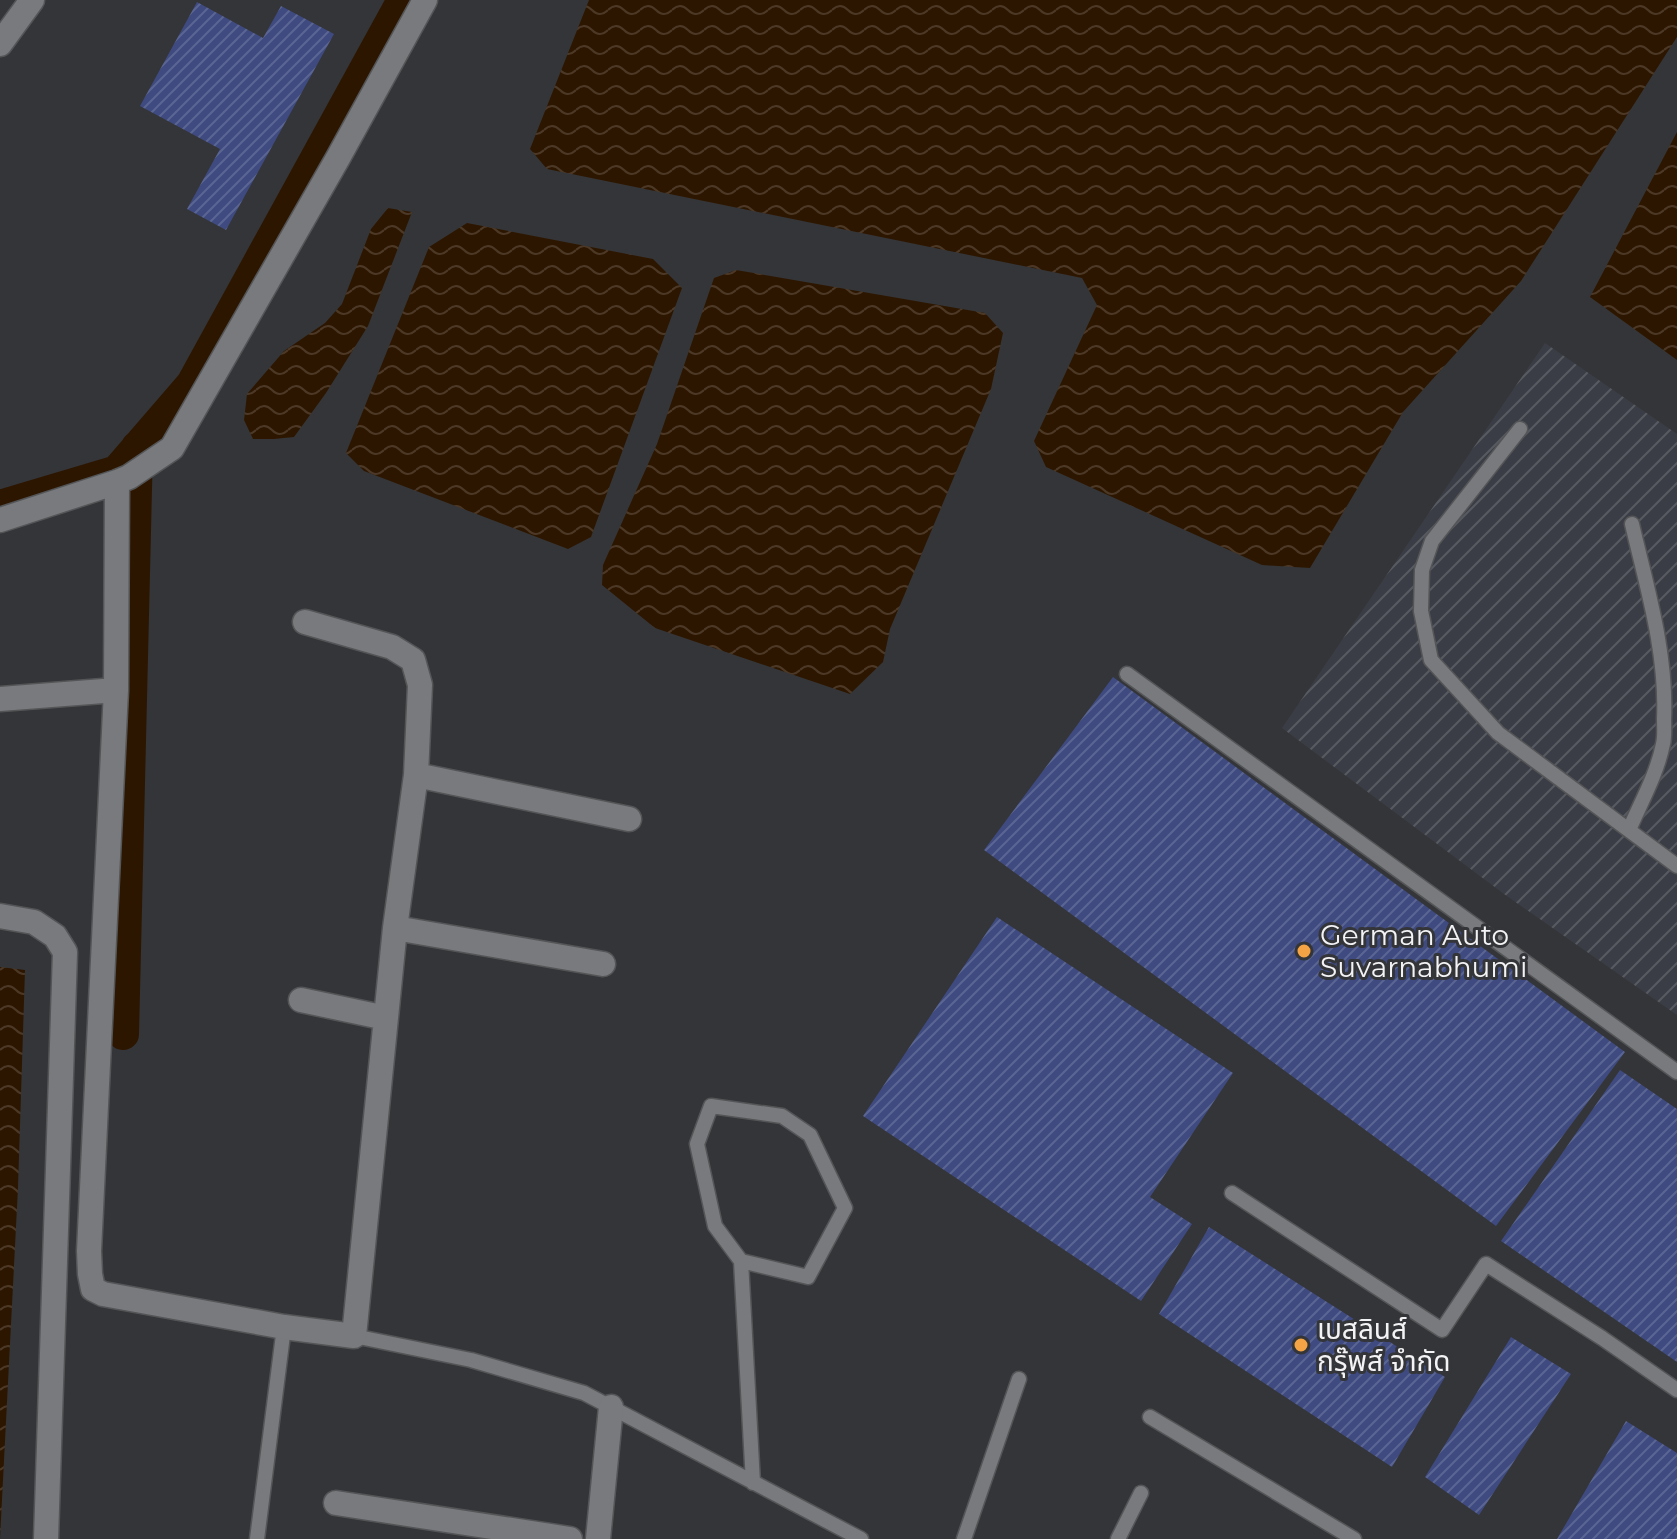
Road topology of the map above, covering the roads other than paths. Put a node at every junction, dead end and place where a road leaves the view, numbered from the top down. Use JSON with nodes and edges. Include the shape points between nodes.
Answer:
{"nodes":[{"id":1,"x":32,"y":0,"type":"edge"},
{"id":2,"x":425,"y":0,"type":"edge"},
{"id":3,"x":0,"y":44,"type":"edge"},
{"id":4,"x":1520,"y":429,"type":"dead end"},
{"id":5,"x":123,"y":480,"type":"junction"},
{"id":6,"x":0,"y":520,"type":"edge"},
{"id":7,"x":1632,"y":524,"type":"dead end"},
{"id":8,"x":305,"y":622,"type":"dead end"},
{"id":9,"x":1127,"y":674,"type":"dead end"},
{"id":10,"x":116,"y":690,"type":"junction"},
{"id":11,"x":0,"y":699,"type":"edge"},
{"id":12,"x":416,"y":775,"type":"junction"},
{"id":13,"x":629,"y":819,"type":"dead end"},
{"id":14,"x":1629,"y":830,"type":"junction"},
{"id":15,"x":1677,"y":866,"type":"edge"},
{"id":16,"x":0,"y":916,"type":"edge"},
{"id":17,"x":395,"y":928,"type":"junction"},
{"id":18,"x":603,"y":964,"type":"dead end"},
{"id":19,"x":301,"y":1000,"type":"dead end"},
{"id":20,"x":386,"y":1018,"type":"junction"},
{"id":21,"x":1677,"y":1072,"type":"edge"},
{"id":22,"x":1232,"y":1193,"type":"dead end"},
{"id":23,"x":741,"y":1261,"type":"junction"},
{"id":24,"x":284,"y":1327,"type":"junction"},
{"id":25,"x":354,"y":1336,"type":"junction"},
{"id":26,"x":1019,"y":1379,"type":"dead end"},
{"id":27,"x":1677,"y":1390,"type":"edge"},
{"id":28,"x":611,"y":1407,"type":"junction"},
{"id":29,"x":1150,"y":1417,"type":"dead end"},
{"id":30,"x":753,"y":1483,"type":"junction"},
{"id":31,"x":1141,"y":1493,"type":"dead end"},
{"id":32,"x":336,"y":1503,"type":"dead end"},
{"id":33,"x":46,"y":1539,"type":"edge"},
{"id":34,"x":257,"y":1539,"type":"edge"},
{"id":35,"x":570,"y":1539,"type":"edge"},
{"id":36,"x":598,"y":1539,"type":"edge"},
{"id":37,"x":861,"y":1539,"type":"edge"},
{"id":38,"x":964,"y":1539,"type":"edge"},
{"id":39,"x":1118,"y":1539,"type":"edge"},
{"id":40,"x":1354,"y":1539,"type":"edge"}],
"edges":[{"from":1,"to":3,"type":"street"},
{"from":2,"to":5,"type":"street","via":[[172,448]]},
{"from":4,"to":14,"type":"lane","via":[[1432,541],[1422,570],[1421,611],[1431,660],[1498,733]]},
{"from":5,"to":6,"type":"street"},
{"from":5,"to":10,"type":"street"},
{"from":7,"to":14,"type":"lane","via":[[1654,619],[1665,704],[1664,742]]},
{"from":8,"to":12,"type":"street","via":[[392,647],[413,660],[420,685]]},
{"from":9,"to":21,"type":"lane"},
{"from":10,"to":11,"type":"street"},
{"from":10,"to":24,"type":"street","via":[[89,1251],[93,1289]]},
{"from":12,"to":13,"type":"street"},
{"from":12,"to":17,"type":"street"},
{"from":14,"to":15,"type":"lane"},
{"from":16,"to":33,"type":"street","via":[[34,922],[55,936],[65,952]]},
{"from":17,"to":18,"type":"street"},
{"from":17,"to":20,"type":"street"},
{"from":19,"to":20,"type":"street"},
{"from":20,"to":25,"type":"street"},
{"from":22,"to":27,"type":"lane","via":[[1442,1330],[1486,1264]]},
{"from":23,"to":23,"type":"lane","via":[[715,1226],[697,1144],[711,1106],[782,1116],[810,1135],[845,1208],[808,1277]]},
{"from":23,"to":30,"type":"lane"},
{"from":24,"to":25,"type":"street"},
{"from":24,"to":34,"type":"lane"},
{"from":25,"to":28,"type":"lane","via":[[471,1360],[584,1393]]},
{"from":26,"to":38,"type":"lane"},
{"from":28,"to":30,"type":"lane"},
{"from":28,"to":36,"type":"street"},
{"from":29,"to":40,"type":"lane"},
{"from":30,"to":37,"type":"lane"},
{"from":31,"to":39,"type":"lane"},
{"from":32,"to":35,"type":"street"}]}
